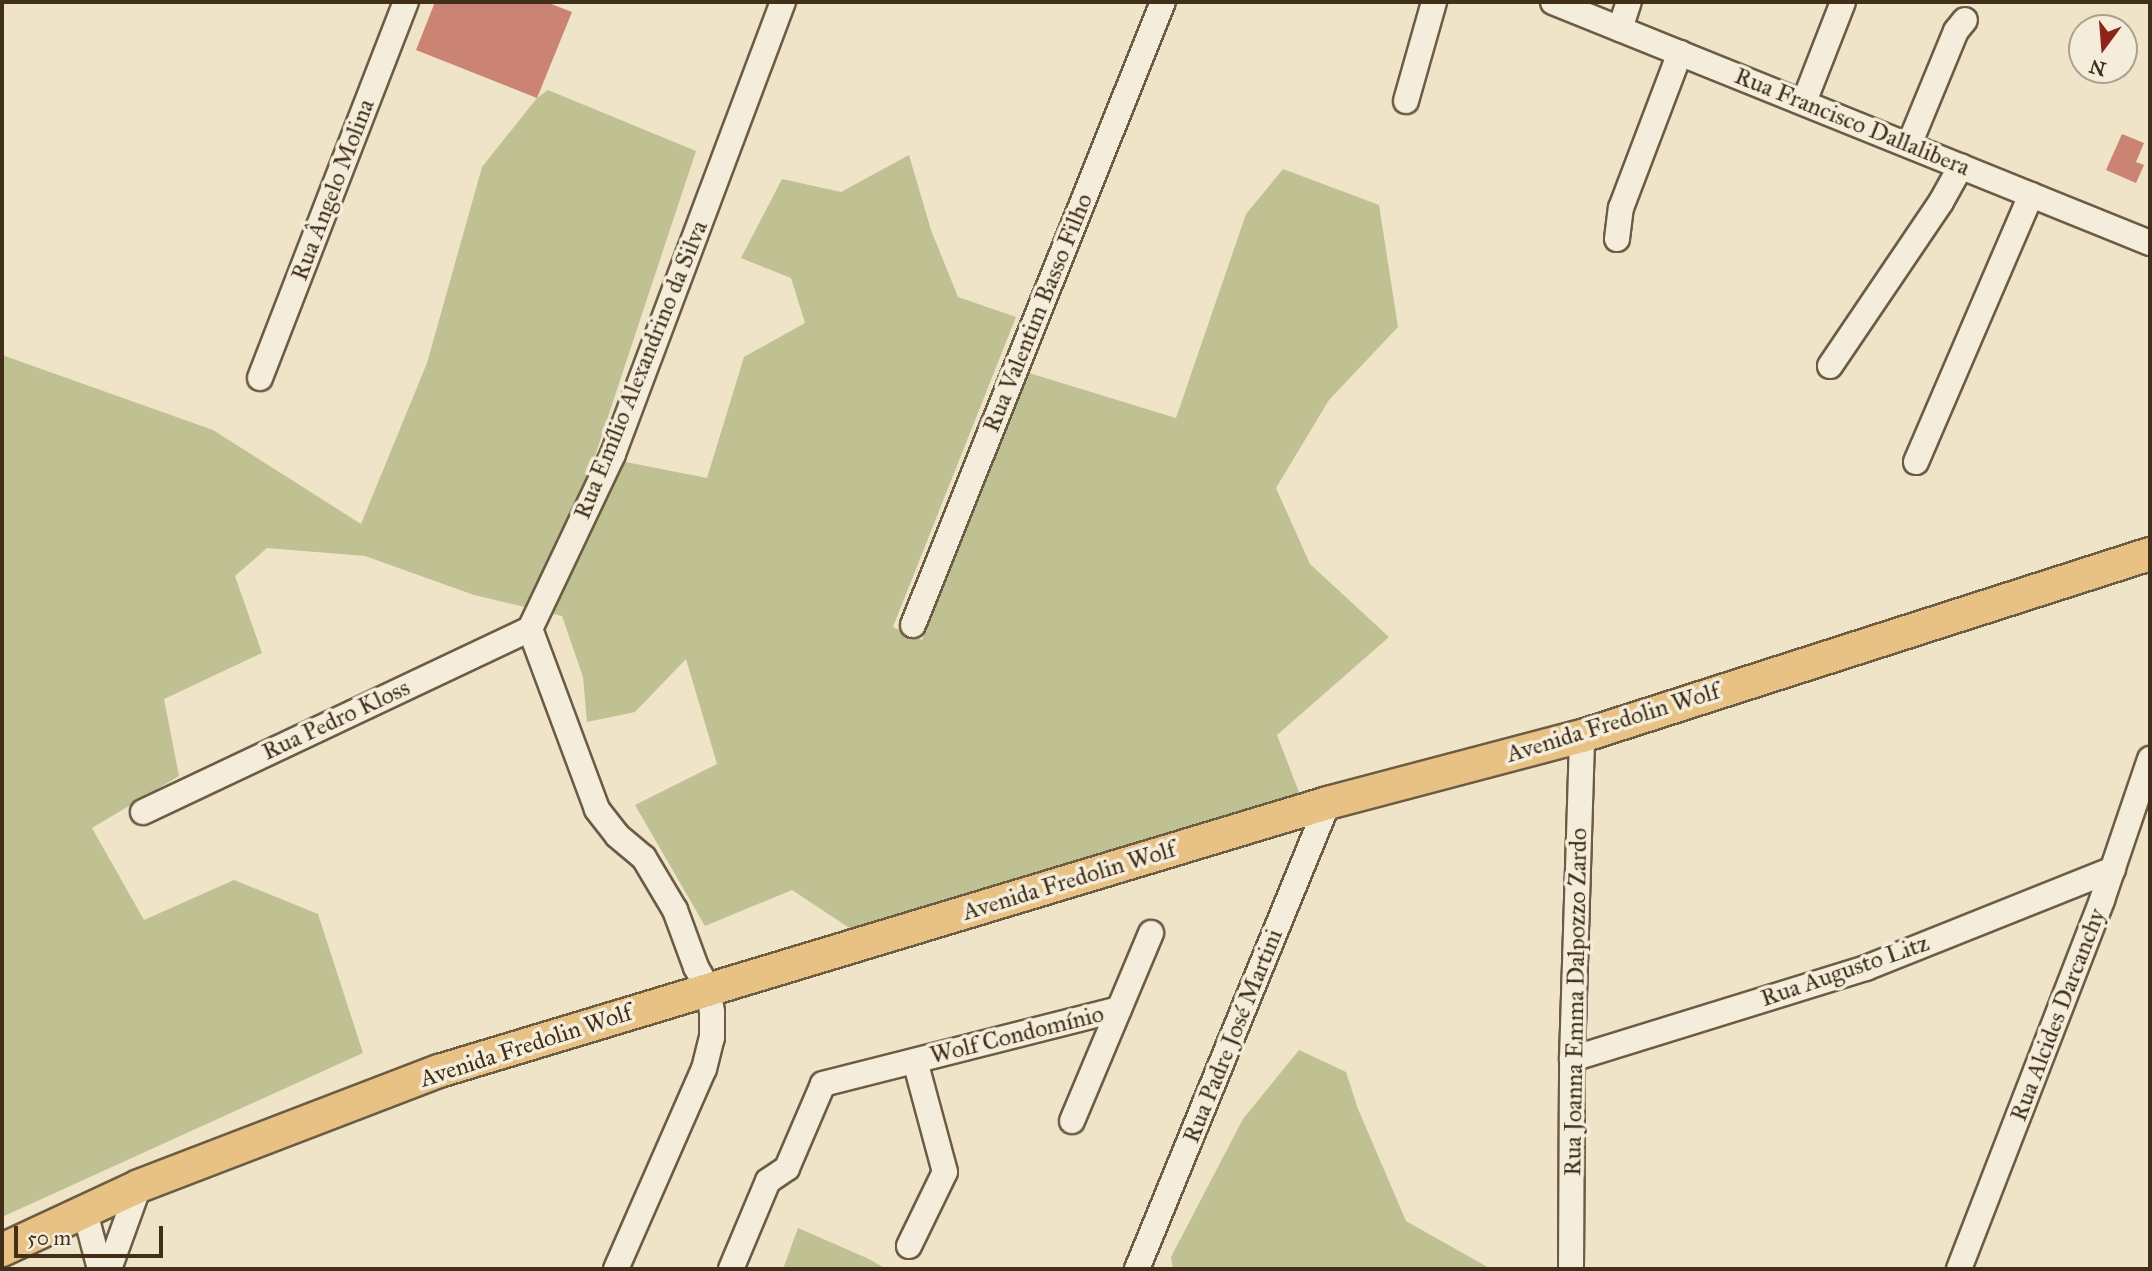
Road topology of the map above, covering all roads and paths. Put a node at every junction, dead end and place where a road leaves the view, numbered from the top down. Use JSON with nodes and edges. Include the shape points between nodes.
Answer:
{"nodes":[{"id":1,"x":406,"y":2,"type":"edge"},
{"id":2,"x":783,"y":2,"type":"edge"},
{"id":3,"x":1163,"y":2,"type":"edge"},
{"id":4,"x":1434,"y":2,"type":"edge"},
{"id":5,"x":1553,"y":2,"type":"edge"},
{"id":6,"x":1629,"y":2,"type":"edge"},
{"id":7,"x":1843,"y":2,"type":"edge"},
{"id":8,"x":1965,"y":20,"type":"dead end"},
{"id":9,"x":1620,"y":29,"type":"junction"},
{"id":10,"x":1680,"y":53,"type":"junction"},
{"id":11,"x":1406,"y":102,"type":"dead end"},
{"id":12,"x":1804,"y":102,"type":"junction"},
{"id":13,"x":1909,"y":145,"type":"junction"},
{"id":14,"x":1961,"y":166,"type":"junction"},
{"id":15,"x":2031,"y":195,"type":"junction"},
{"id":16,"x":1617,"y":239,"type":"dead end"},
{"id":17,"x":2150,"y":243,"type":"edge"},
{"id":18,"x":1830,"y":366,"type":"dead end"},
{"id":19,"x":260,"y":379,"type":"dead end"},
{"id":20,"x":1916,"y":462,"type":"dead end"},
{"id":21,"x":2150,"y":554,"type":"edge"},
{"id":22,"x":912,"y":625,"type":"dead end"},
{"id":23,"x":530,"y":629,"type":"junction"},
{"id":24,"x":1582,"y":736,"type":"junction"},
{"id":25,"x":2150,"y":759,"type":"edge"},
{"id":26,"x":1328,"y":803,"type":"junction"},
{"id":27,"x":144,"y":812,"type":"dead end"},
{"id":28,"x":2113,"y":870,"type":"junction"},
{"id":29,"x":1151,"y":933,"type":"dead end"},
{"id":30,"x":708,"y":988,"type":"junction"},
{"id":31,"x":1119,"y":1009,"type":"junction"},
{"id":32,"x":1572,"y":1059,"type":"junction"},
{"id":33,"x":915,"y":1061,"type":"junction"},
{"id":34,"x":1072,"y":1121,"type":"dead end"},
{"id":35,"x":139,"y":1186,"type":"junction"},
{"id":36,"x":85,"y":1212,"type":"junction"},
{"id":37,"x":1153,"y":1233,"type":"junction"},
{"id":38,"x":909,"y":1246,"type":"dead end"},
{"id":39,"x":2,"y":1250,"type":"edge"},
{"id":40,"x":100,"y":1269,"type":"edge"},
{"id":41,"x":108,"y":1269,"type":"edge"},
{"id":42,"x":616,"y":1269,"type":"edge"},
{"id":43,"x":730,"y":1269,"type":"edge"},
{"id":44,"x":1137,"y":1269,"type":"edge"},
{"id":45,"x":1159,"y":1269,"type":"edge"},
{"id":46,"x":1571,"y":1269,"type":"edge"},
{"id":47,"x":1959,"y":1269,"type":"edge"}],
"edges":[{"from":1,"to":19,"type":"street","name":"Rua Ângelo Molina"},
{"from":2,"to":23,"type":"street","name":"Rua Emílio Alexandrino da Silva","via":[[613,453]]},
{"from":3,"to":22,"type":"street","name":"Rua Valentim Basso Filho"},
{"from":4,"to":11,"type":"street"},
{"from":5,"to":9,"type":"street","name":"Rua Francisco Dallalibera"},
{"from":6,"to":9,"type":"street"},
{"from":7,"to":12,"type":"street"},
{"from":8,"to":13,"type":"street"},
{"from":9,"to":10,"type":"street","name":"Rua Francisco Dallalibera"},
{"from":10,"to":12,"type":"street","name":"Rua Francisco Dallalibera"},
{"from":10,"to":16,"type":"street","via":[[1620,208]]},
{"from":12,"to":13,"type":"street","name":"Rua Francisco Dallalibera"},
{"from":13,"to":14,"type":"street","name":"Rua Francisco Dallalibera"},
{"from":14,"to":15,"type":"street","name":"Rua Francisco Dallalibera"},
{"from":14,"to":18,"type":"street"},
{"from":15,"to":17,"type":"street","name":"Rua Francisco Dallalibera"},
{"from":15,"to":20,"type":"street"},
{"from":21,"to":24,"type":"main road","name":"Avenida Fredolin Wolf"},
{"from":23,"to":27,"type":"street","name":"Rua Pedro Kloss"},
{"from":23,"to":30,"type":"street","via":[[597,809],[617,835],[644,858],[675,910]]},
{"from":24,"to":26,"type":"main road","name":"Avenida Fredolin Wolf"},
{"from":24,"to":32,"type":"street","name":"Rua Joanna Emma Dalpozzo Zardo"},
{"from":25,"to":28,"type":"street","name":"Rua Alcides Darcanchy"},
{"from":26,"to":30,"type":"main road","name":"Avenida Fredolin Wolf"},
{"from":26,"to":37,"type":"street","name":"Rua Padre José Martini"},
{"from":28,"to":32,"type":"street","name":"Rua Augusto Litz","via":[[1866,968]]},
{"from":28,"to":47,"type":"street","name":"Rua Alcides Darcanchy"},
{"from":29,"to":31,"type":"street","name":"Wolf Condomínio"},
{"from":30,"to":35,"type":"main road","name":"Avenida Fredolin Wolf","via":[[439,1071]]},
{"from":30,"to":42,"type":"street","via":[[712,1038],[704,1069]]},
{"from":31,"to":33,"type":"street","name":"Wolf Condomínio"},
{"from":31,"to":34,"type":"street","name":"Wolf Condomínio"},
{"from":32,"to":46,"type":"street","name":"Rua Joanna Emma Dalpozzo Zardo"},
{"from":33,"to":38,"type":"street","name":"Wolf Condomínio","via":[[945,1172]]},
{"from":33,"to":43,"type":"street","name":"Wolf Condomínio","via":[[822,1084],[787,1168],[768,1181]]},
{"from":35,"to":36,"type":"main road","name":"Avenida Fredolin Wolf"},
{"from":35,"to":41,"type":"street"},
{"from":36,"to":39,"type":"main road","name":"Avenida Fredolin Wolf"},
{"from":36,"to":40,"type":"street"},
{"from":37,"to":44,"type":"street","name":"Rua Padre José Martini"},
{"from":37,"to":45,"type":"street"}]}
